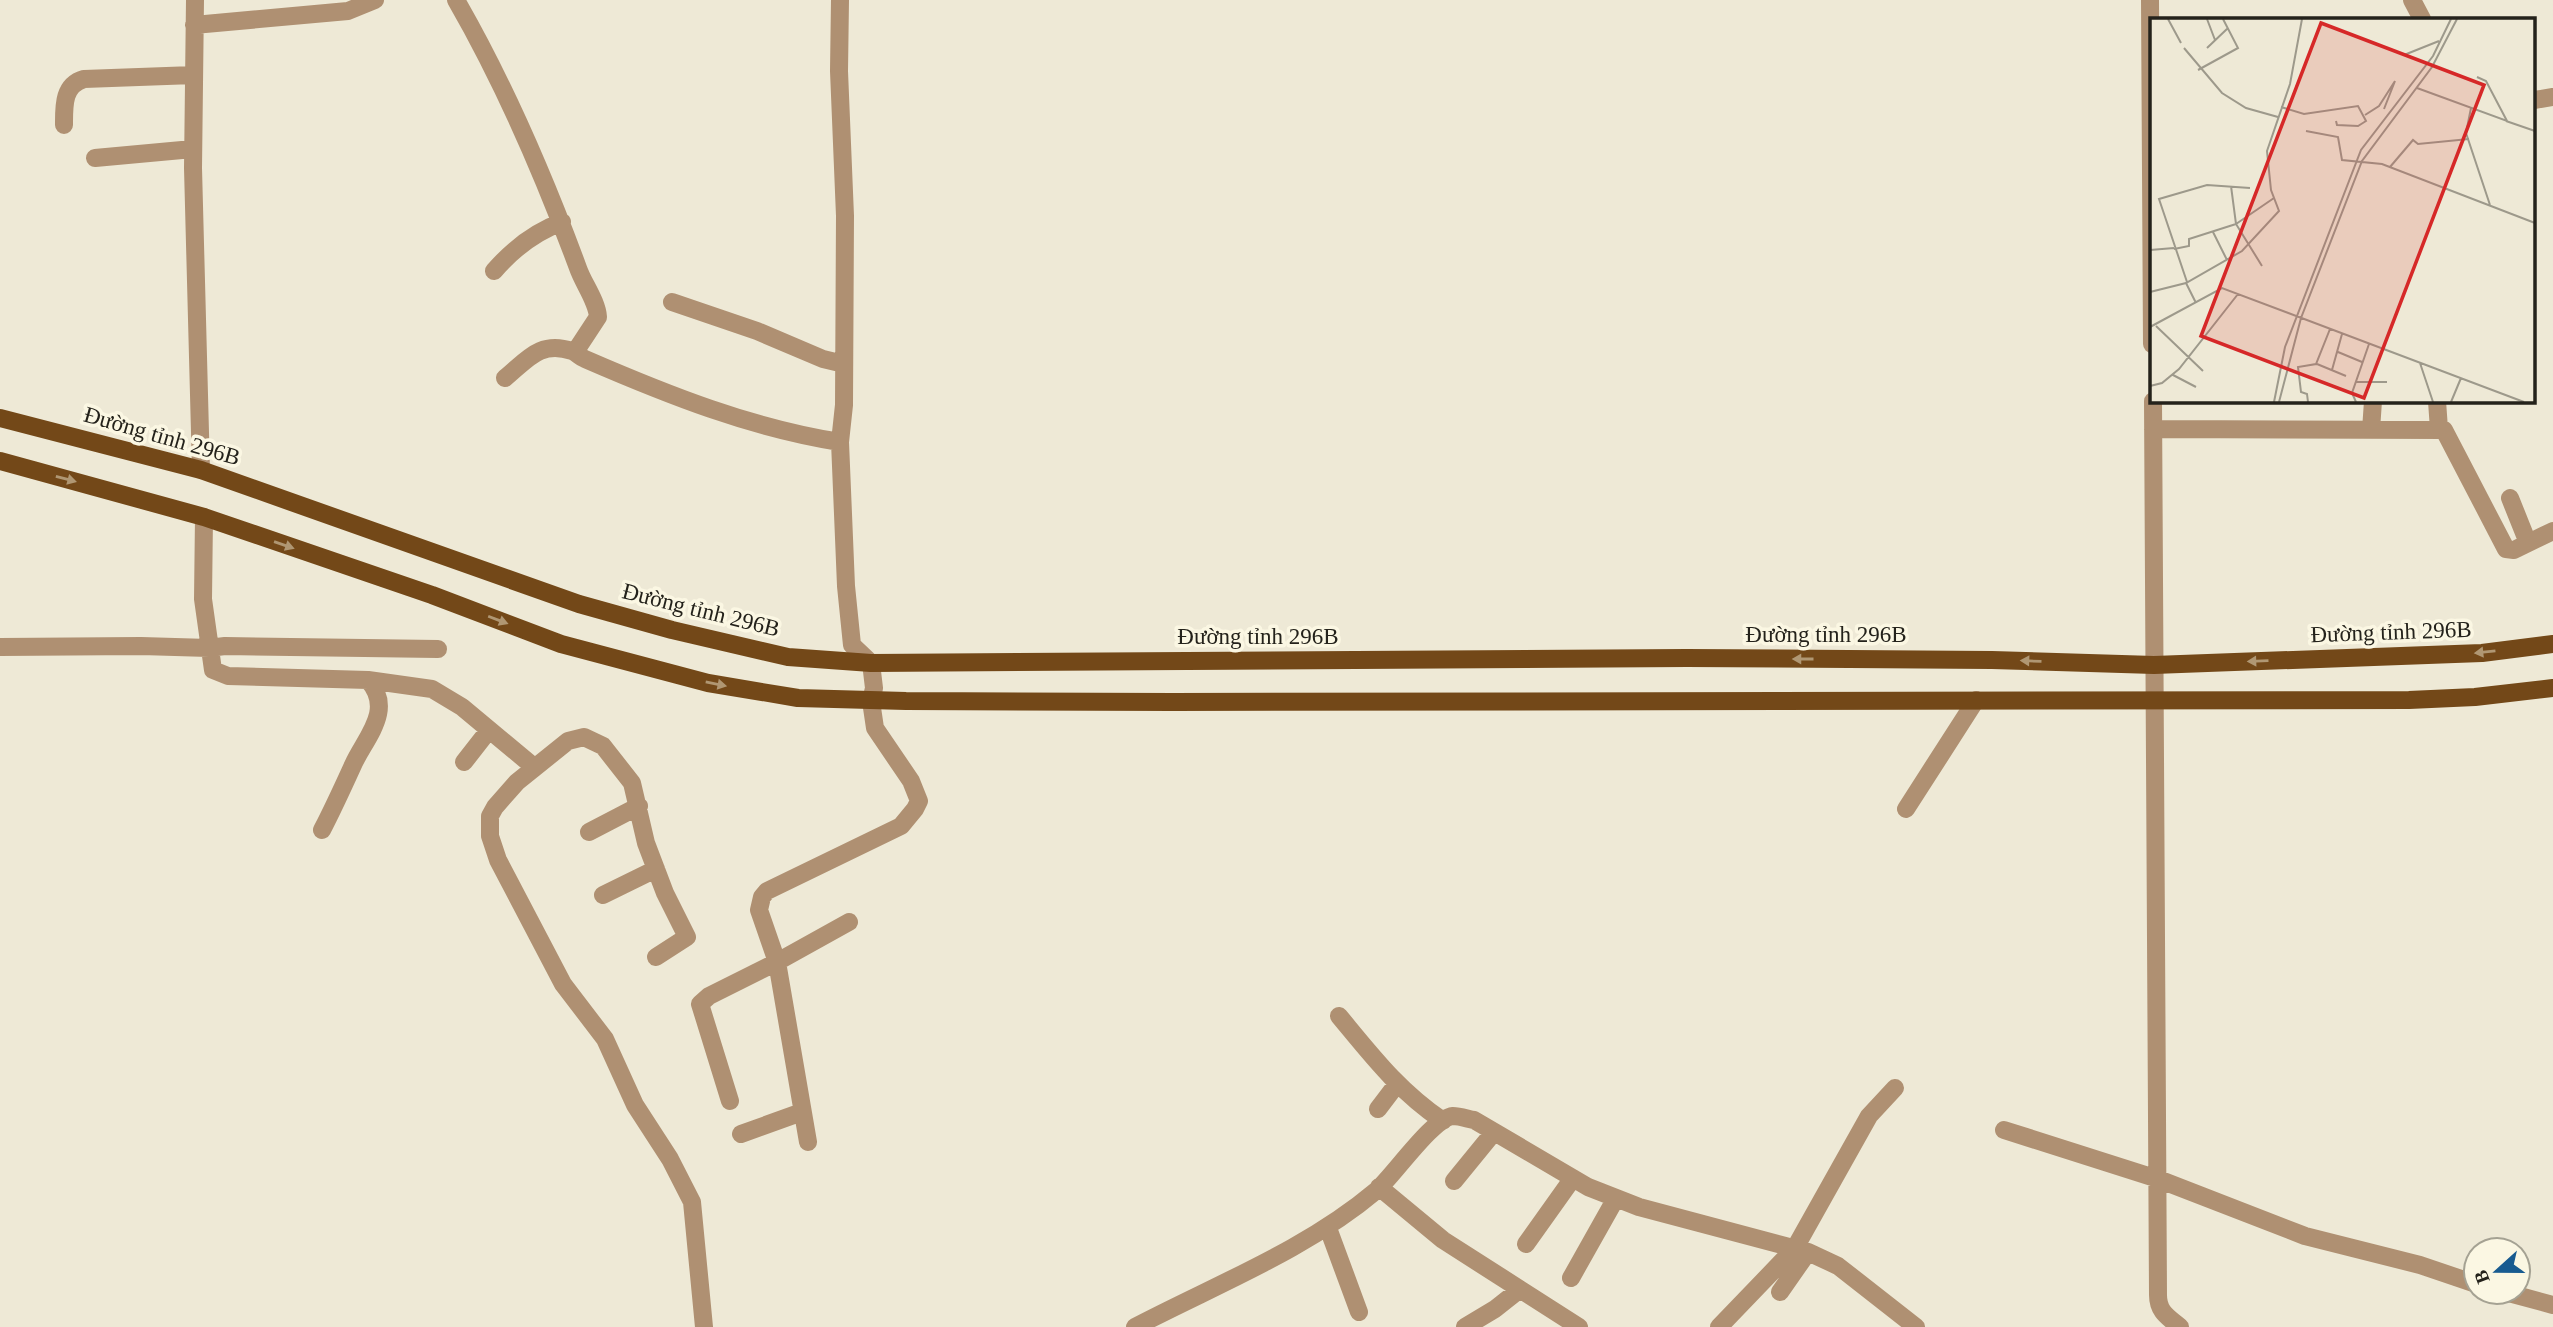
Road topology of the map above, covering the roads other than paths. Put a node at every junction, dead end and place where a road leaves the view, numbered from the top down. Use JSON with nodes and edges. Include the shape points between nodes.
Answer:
{"nodes":[{"id":1,"x":195,"y":0,"type":"edge"},
{"id":2,"x":375,"y":0,"type":"edge"},
{"id":3,"x":456,"y":0,"type":"edge"},
{"id":4,"x":840,"y":0,"type":"edge"},
{"id":5,"x":2150,"y":0,"type":"edge"},
{"id":6,"x":2412,"y":0,"type":"edge"},
{"id":7,"x":2150,"y":18,"type":"edge"},
{"id":8,"x":2421,"y":18,"type":"edge"},
{"id":9,"x":194,"y":25,"type":"junction"},
{"id":10,"x":194,"y":75,"type":"junction"},
{"id":11,"x":64,"y":125,"type":"dead end"},
{"id":12,"x":193,"y":149,"type":"junction"},
{"id":13,"x":95,"y":158,"type":"dead end"},
{"id":14,"x":562,"y":222,"type":"junction"},
{"id":15,"x":494,"y":271,"type":"dead end"},
{"id":16,"x":672,"y":302,"type":"dead end"},
{"id":17,"x":575,"y":352,"type":"junction"},
{"id":18,"x":844,"y":364,"type":"junction"},
{"id":19,"x":505,"y":378,"type":"dead end"},
{"id":20,"x":2152,"y":402,"type":"edge"},
{"id":21,"x":2373,"y":402,"type":"edge"},
{"id":22,"x":2437,"y":402,"type":"edge"},
{"id":23,"x":0,"y":418,"type":"edge"},
{"id":24,"x":2153,"y":429,"type":"junction"},
{"id":25,"x":2439,"y":429,"type":"junction"},
{"id":26,"x":2371,"y":430,"type":"junction"},
{"id":27,"x":840,"y":442,"type":"junction"},
{"id":28,"x":0,"y":461,"type":"edge"},
{"id":29,"x":201,"y":470,"type":"junction"},
{"id":30,"x":2510,"y":498,"type":"dead end"},
{"id":31,"x":204,"y":517,"type":"junction"},
{"id":32,"x":2553,"y":531,"type":"edge"},
{"id":33,"x":2528,"y":543,"type":"junction"},
{"id":34,"x":2553,"y":643,"type":"edge"},
{"id":35,"x":1,"y":646,"type":"edge"},
{"id":36,"x":209,"y":648,"type":"junction"},
{"id":37,"x":438,"y":649,"type":"dead end"},
{"id":38,"x":871,"y":663,"type":"junction"},
{"id":39,"x":2154,"y":665,"type":"junction"},
{"id":40,"x":368,"y":680,"type":"junction"},
{"id":41,"x":2553,"y":688,"type":"edge"},
{"id":42,"x":2153,"y":699,"type":"junction"},
{"id":43,"x":1976,"y":700,"type":"junction"},
{"id":44,"x":871,"y":701,"type":"junction"},
{"id":45,"x":489,"y":730,"type":"junction"},
{"id":46,"x":464,"y":762,"type":"dead end"},
{"id":47,"x":534,"y":767,"type":"junction"},
{"id":48,"x":639,"y":806,"type":"junction"},
{"id":49,"x":1906,"y":810,"type":"dead end"},
{"id":50,"x":322,"y":830,"type":"dead end"},
{"id":51,"x":589,"y":832,"type":"dead end"},
{"id":52,"x":656,"y":869,"type":"junction"},
{"id":53,"x":603,"y":895,"type":"dead end"},
{"id":54,"x":849,"y":922,"type":"dead end"},
{"id":55,"x":656,"y":957,"type":"dead end"},
{"id":56,"x":777,"y":962,"type":"junction"},
{"id":57,"x":1339,"y":1016,"type":"dead end"},
{"id":58,"x":1397,"y":1084,"type":"junction"},
{"id":59,"x":1895,"y":1088,"type":"dead end"},
{"id":60,"x":730,"y":1101,"type":"dead end"},
{"id":61,"x":1378,"y":1109,"type":"dead end"},
{"id":62,"x":802,"y":1112,"type":"junction"},
{"id":63,"x":1443,"y":1121,"type":"junction"},
{"id":64,"x":2004,"y":1130,"type":"dead end"},
{"id":65,"x":1494,"y":1132,"type":"junction"},
{"id":66,"x":741,"y":1134,"type":"dead end"},
{"id":67,"x":808,"y":1142,"type":"dead end"},
{"id":68,"x":1573,"y":1178,"type":"junction"},
{"id":69,"x":2158,"y":1179,"type":"junction"},
{"id":70,"x":1454,"y":1181,"type":"dead end"},
{"id":71,"x":1379,"y":1187,"type":"junction"},
{"id":72,"x":1616,"y":1198,"type":"junction"},
{"id":73,"x":1328,"y":1228,"type":"junction"},
{"id":74,"x":1526,"y":1244,"type":"dead end"},
{"id":75,"x":1801,"y":1250,"type":"junction"},
{"id":76,"x":1571,"y":1278,"type":"dead end"},
{"id":77,"x":2462,"y":1279,"type":"edge"},
{"id":78,"x":1519,"y":1290,"type":"junction"},
{"id":79,"x":1780,"y":1292,"type":"dead end"},
{"id":80,"x":2532,"y":1299,"type":"edge"},
{"id":81,"x":2553,"y":1305,"type":"edge"},
{"id":82,"x":1359,"y":1312,"type":"dead end"},
{"id":83,"x":704,"y":1327,"type":"edge"},
{"id":84,"x":1135,"y":1327,"type":"edge"},
{"id":85,"x":1465,"y":1327,"type":"edge"},
{"id":86,"x":1579,"y":1327,"type":"edge"},
{"id":87,"x":1718,"y":1327,"type":"edge"},
{"id":88,"x":1916,"y":1327,"type":"edge"},
{"id":89,"x":2180,"y":1327,"type":"edge"}],
"edges":[{"from":1,"to":9,"type":"street"},
{"from":2,"to":9,"type":"street","via":[[348,11]]},
{"from":3,"to":14,"type":"street"},
{"from":4,"to":18,"type":"street"},
{"from":5,"to":7,"type":"street"},
{"from":6,"to":8,"type":"street"},
{"from":9,"to":10,"type":"street"},
{"from":10,"to":11,"type":"street","via":[[74,82],[64,108]]},
{"from":10,"to":12,"type":"street"},
{"from":12,"to":13,"type":"street"},
{"from":12,"to":29,"type":"street"},
{"from":14,"to":15,"type":"street","via":[[539,231]]},
{"from":14,"to":17,"type":"street","via":[[598,317]]},
{"from":16,"to":18,"type":"street"},
{"from":17,"to":19,"type":"street","via":[[547,346]]},
{"from":17,"to":27,"type":"street","via":[[702,406],[803,436]]},
{"from":18,"to":27,"type":"street"},
{"from":20,"to":24,"type":"street"},
{"from":21,"to":26,"type":"street"},
{"from":22,"to":25,"type":"street"},
{"from":23,"to":29,"type":"main road","name":"Đường tỉnh 296B"},
{"from":24,"to":26,"type":"street"},
{"from":24,"to":39,"type":"street"},
{"from":25,"to":26,"type":"street"},
{"from":25,"to":33,"type":"street","via":[[2448,434],[2504,547],[2508,551]]},
{"from":27,"to":38,"type":"street","via":[[852,645]]},
{"from":28,"to":31,"type":"main road","one_way":true},
{"from":29,"to":38,"type":"main road","name":"Đường tỉnh 296B","via":[[593,608],[788,657]]},
{"from":30,"to":33,"type":"street"},
{"from":31,"to":36,"type":"street","via":[[203,599]]},
{"from":31,"to":44,"type":"main road","one_way":true,"via":[[561,644],[708,683],[797,698]]},
{"from":32,"to":33,"type":"street"},
{"from":34,"to":39,"type":"main road","name":"Đường tỉnh 296B","one_way":true,"via":[[2482,653]]},
{"from":35,"to":36,"type":"street"},
{"from":36,"to":37,"type":"street"},
{"from":36,"to":40,"type":"street","via":[[214,670],[228,676]]},
{"from":39,"to":38,"type":"main road","name":"Đường tỉnh 296B","one_way":true,"via":[[1687,658]]},
{"from":38,"to":44,"type":"street"},
{"from":39,"to":42,"type":"street"},
{"from":40,"to":45,"type":"street","via":[[432,689]]},
{"from":40,"to":50,"type":"street","via":[[379,708],[374,730]]},
{"from":41,"to":42,"type":"main road","via":[[2409,700]]},
{"from":42,"to":43,"type":"main road"},
{"from":42,"to":69,"type":"street"},
{"from":43,"to":44,"type":"main road"},
{"from":43,"to":49,"type":"street"},
{"from":44,"to":56,"type":"street","via":[[875,728],[919,801],[901,826],[767,891],[759,910]]},
{"from":45,"to":46,"type":"street"},
{"from":45,"to":47,"type":"street"},
{"from":47,"to":48,"type":"street","via":[[568,741],[584,737],[603,746],[624,770]]},
{"from":47,"to":83,"type":"street","via":[[489,816],[490,836],[563,984],[605,1039],[635,1105],[692,1202]]},
{"from":48,"to":51,"type":"street"},
{"from":48,"to":52,"type":"street"},
{"from":52,"to":53,"type":"street"},
{"from":52,"to":55,"type":"street","via":[[687,937]]},
{"from":54,"to":56,"type":"street"},
{"from":56,"to":60,"type":"street","via":[[700,1004]]},
{"from":56,"to":62,"type":"street"},
{"from":57,"to":58,"type":"street"},
{"from":58,"to":61,"type":"street"},
{"from":58,"to":63,"type":"street"},
{"from":59,"to":75,"type":"street","via":[[1869,1116]]},
{"from":62,"to":66,"type":"street"},
{"from":62,"to":67,"type":"street"},
{"from":63,"to":65,"type":"street","via":[[1455,1116],[1474,1120]]},
{"from":63,"to":71,"type":"street"},
{"from":64,"to":69,"type":"street"},
{"from":65,"to":68,"type":"street"},
{"from":65,"to":70,"type":"street"},
{"from":68,"to":72,"type":"street"},
{"from":68,"to":74,"type":"street"},
{"from":69,"to":77,"type":"street","via":[[2305,1236]]},
{"from":69,"to":89,"type":"street","via":[[2158,1305]]},
{"from":71,"to":73,"type":"street"},
{"from":71,"to":78,"type":"street","via":[[1443,1240]]},
{"from":72,"to":75,"type":"street"},
{"from":72,"to":76,"type":"street"},
{"from":73,"to":82,"type":"street"},
{"from":73,"to":84,"type":"street"},
{"from":75,"to":79,"type":"street"},
{"from":75,"to":87,"type":"street"},
{"from":75,"to":88,"type":"street","via":[[1838,1266]]},
{"from":78,"to":85,"type":"street"},
{"from":78,"to":86,"type":"street"},
{"from":80,"to":81,"type":"street"}]}
